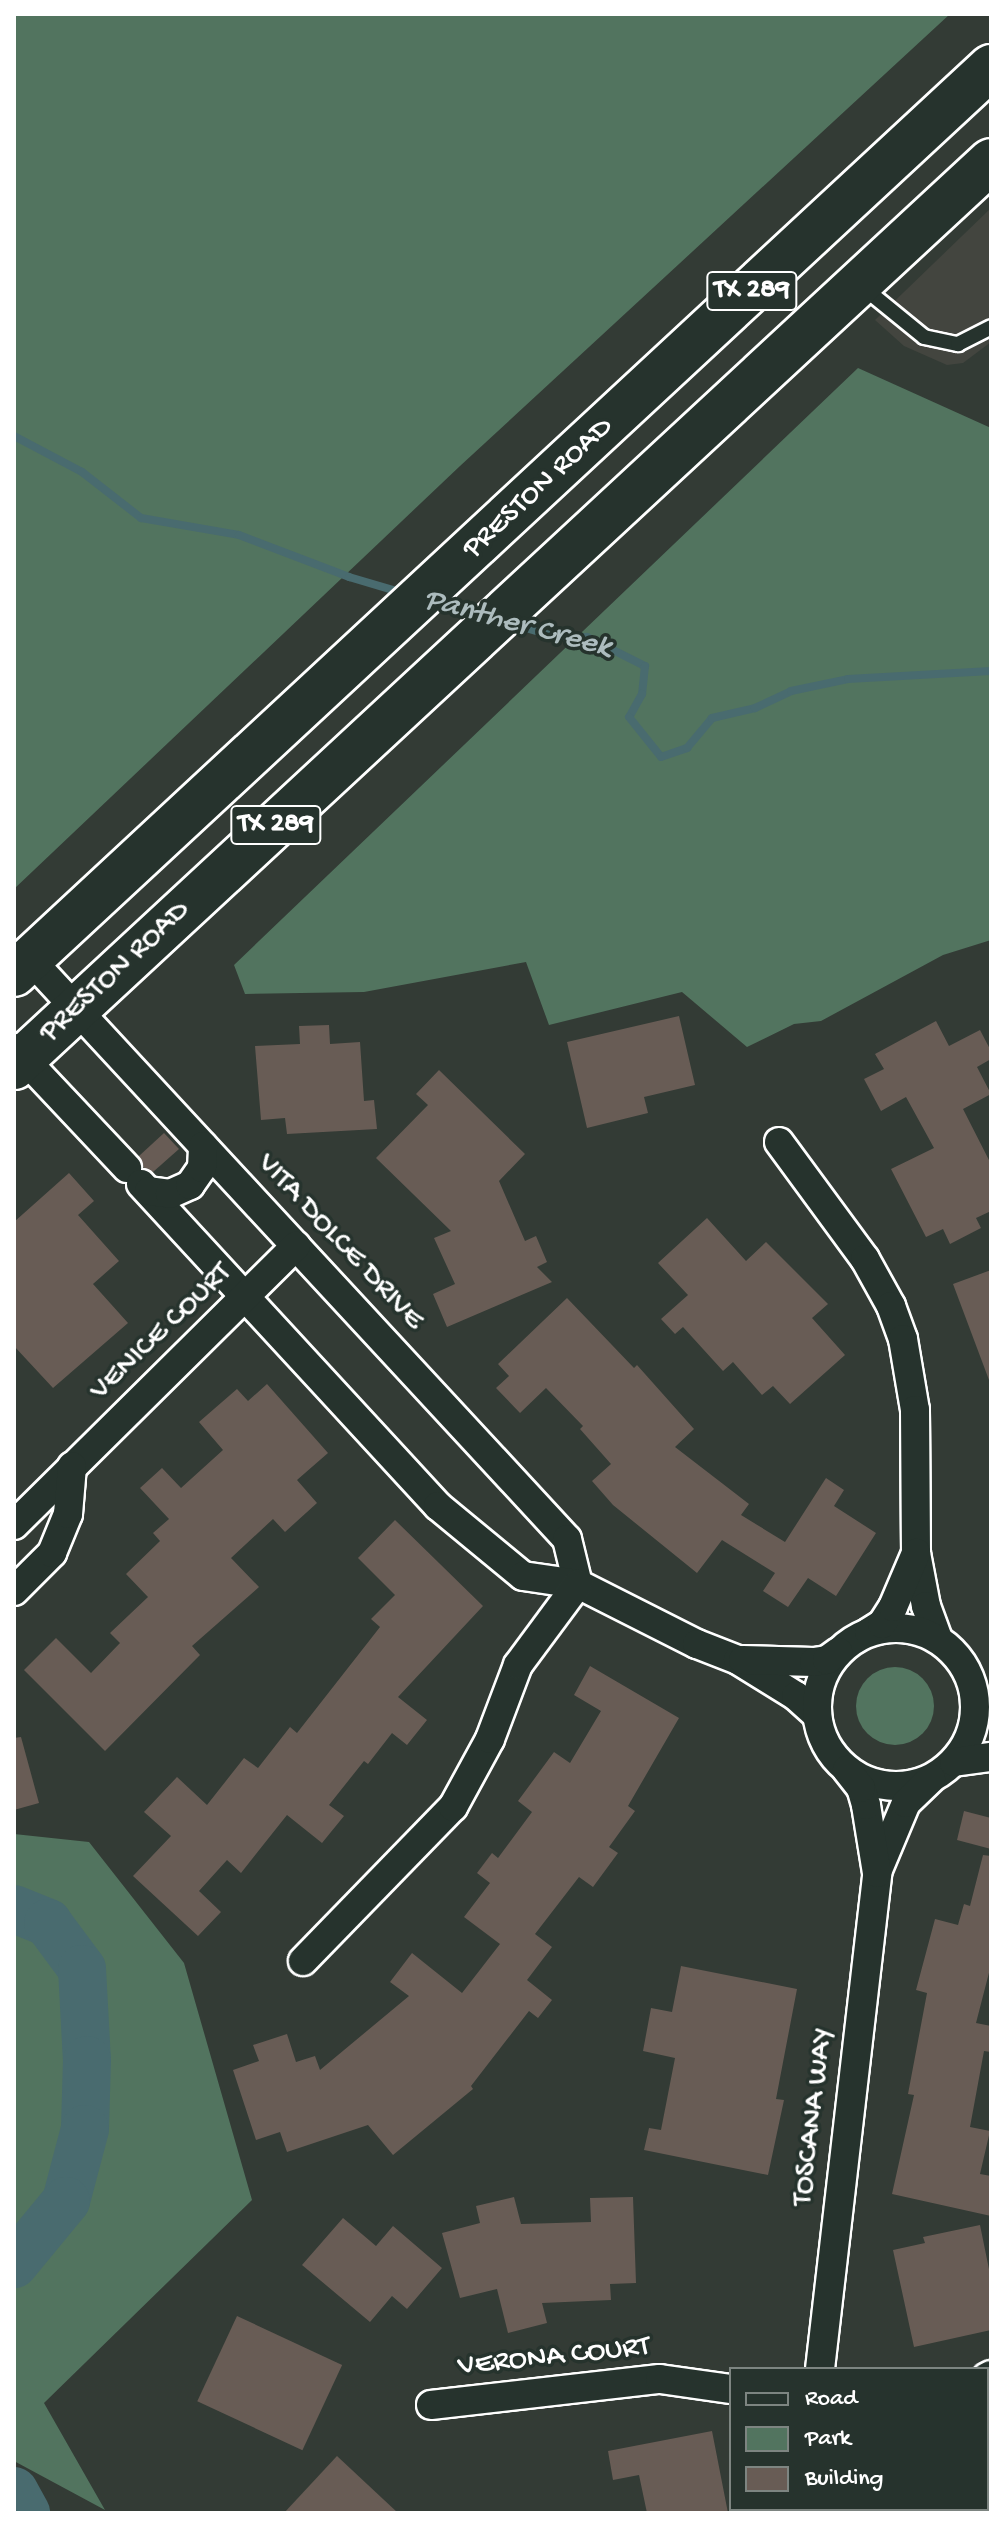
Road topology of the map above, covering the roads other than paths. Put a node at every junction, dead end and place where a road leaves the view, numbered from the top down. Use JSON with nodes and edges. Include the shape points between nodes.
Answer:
{"nodes":[{"id":1,"x":991,"y":67,"type":"edge"},
{"id":2,"x":991,"y":161,"type":"edge"},
{"id":3,"x":860,"y":285,"type":"junction"},
{"id":4,"x":991,"y":327,"type":"edge"},
{"id":5,"x":22,"y":967,"type":"edge"},
{"id":6,"x":77,"y":1009,"type":"junction"},
{"id":7,"x":17,"y":1058,"type":"edge"},
{"id":8,"x":779,"y":1142,"type":"dead end"},
{"id":9,"x":203,"y":1146,"type":"junction"},
{"id":10,"x":139,"y":1181,"type":"junction"},
{"id":11,"x":296,"y":1246,"type":"junction"},
{"id":12,"x":248,"y":1297,"type":"junction"},
{"id":13,"x":72,"y":1466,"type":"junction"},
{"id":14,"x":14,"y":1525,"type":"edge"},
{"id":15,"x":916,"y":1553,"type":"junction"},
{"id":16,"x":578,"y":1584,"type":"junction"},
{"id":17,"x":14,"y":1591,"type":"edge"},
{"id":18,"x":869,"y":1632,"type":"junction"},
{"id":19,"x":938,"y":1639,"type":"junction"},
{"id":20,"x":838,"y":1652,"type":"junction"},
{"id":21,"x":738,"y":1660,"type":"junction"},
{"id":22,"x":974,"y":1693,"type":"junction"},
{"id":23,"x":817,"y":1715,"type":"junction"},
{"id":24,"x":991,"y":1717,"type":"edge"},
{"id":25,"x":991,"y":1757,"type":"edge"},
{"id":26,"x":847,"y":1770,"type":"junction"},
{"id":27,"x":943,"y":1770,"type":"junction"},
{"id":28,"x":877,"y":1873,"type":"junction"},
{"id":29,"x":303,"y":1961,"type":"dead end"},
{"id":30,"x":820,"y":2367,"type":"edge"},
{"id":31,"x":729,"y":2389,"type":"edge"},
{"id":32,"x":431,"y":2405,"type":"dead end"}],
"edges":[{"from":1,"to":5,"type":"main road","name":"PRESTON ROAD","number":"TX 289"},
{"from":2,"to":3,"type":"main road","name":"PRESTON ROAD","number":"TX 289"},
{"from":3,"to":4,"type":"lane","via":[[924,337],[958,344]]},
{"from":3,"to":6,"type":"main road","name":"PRESTON ROAD","number":"TX 289"},
{"from":5,"to":6,"type":"street","name":"VITA DOLCE DRIVE"},
{"from":6,"to":7,"type":"main road","name":"PRESTON ROAD","number":"TX 289"},
{"from":6,"to":9,"type":"street","name":"VITA DOLCE DRIVE"},
{"from":7,"to":10,"type":"street"},
{"from":8,"to":15,"type":"street","via":[[865,1259],[903,1339],[915,1410]]},
{"from":9,"to":10,"type":"street","via":[[202,1168],[190,1185],[170,1194]]},
{"from":9,"to":11,"type":"street","name":"VITA DOLCE DRIVE"},
{"from":10,"to":12,"type":"street"},
{"from":11,"to":12,"type":"street","name":"VENICE COURT"},
{"from":11,"to":16,"type":"street","name":"VITA DOLCE DRIVE","via":[[567,1539]]},
{"from":12,"to":13,"type":"street","name":"VENICE COURT"},
{"from":12,"to":16,"type":"street","via":[[438,1506],[523,1576]]},
{"from":13,"to":14,"type":"street","name":"VENICE COURT"},
{"from":13,"to":17,"type":"street","via":[[68,1514],[52,1553]]},
{"from":15,"to":18,"type":"street","via":[[893,1607]]},
{"from":15,"to":19,"type":"street"},
{"from":16,"to":21,"type":"street"},
{"from":16,"to":29,"type":"street","via":[[518,1665],[490,1739],[453,1807]]},
{"from":18,"to":19,"type":"street","via":[[910,1628]]},
{"from":18,"to":20,"type":"street"},
{"from":19,"to":22,"type":"street","via":[[965,1667]]},
{"from":20,"to":21,"type":"street","via":[[814,1662]]},
{"from":20,"to":23,"type":"street","via":[[822,1682]]},
{"from":21,"to":23,"type":"street"},
{"from":22,"to":24,"type":"street"},
{"from":22,"to":27,"type":"street","via":[[969,1740]]},
{"from":23,"to":26,"type":"street","via":[[822,1736]]},
{"from":25,"to":27,"type":"street"},
{"from":26,"to":27,"type":"street","via":[[873,1783],[901,1787]]},
{"from":26,"to":28,"type":"street","name":"TOSCANA WAY","via":[[866,1805]]},
{"from":27,"to":28,"type":"street","name":"TOSCANA WAY","via":[[906,1803]]},
{"from":28,"to":30,"type":"street","name":"TOSCANA WAY"},
{"from":31,"to":32,"type":"street","name":"VERONA COURT","via":[[660,2379]]}]}
